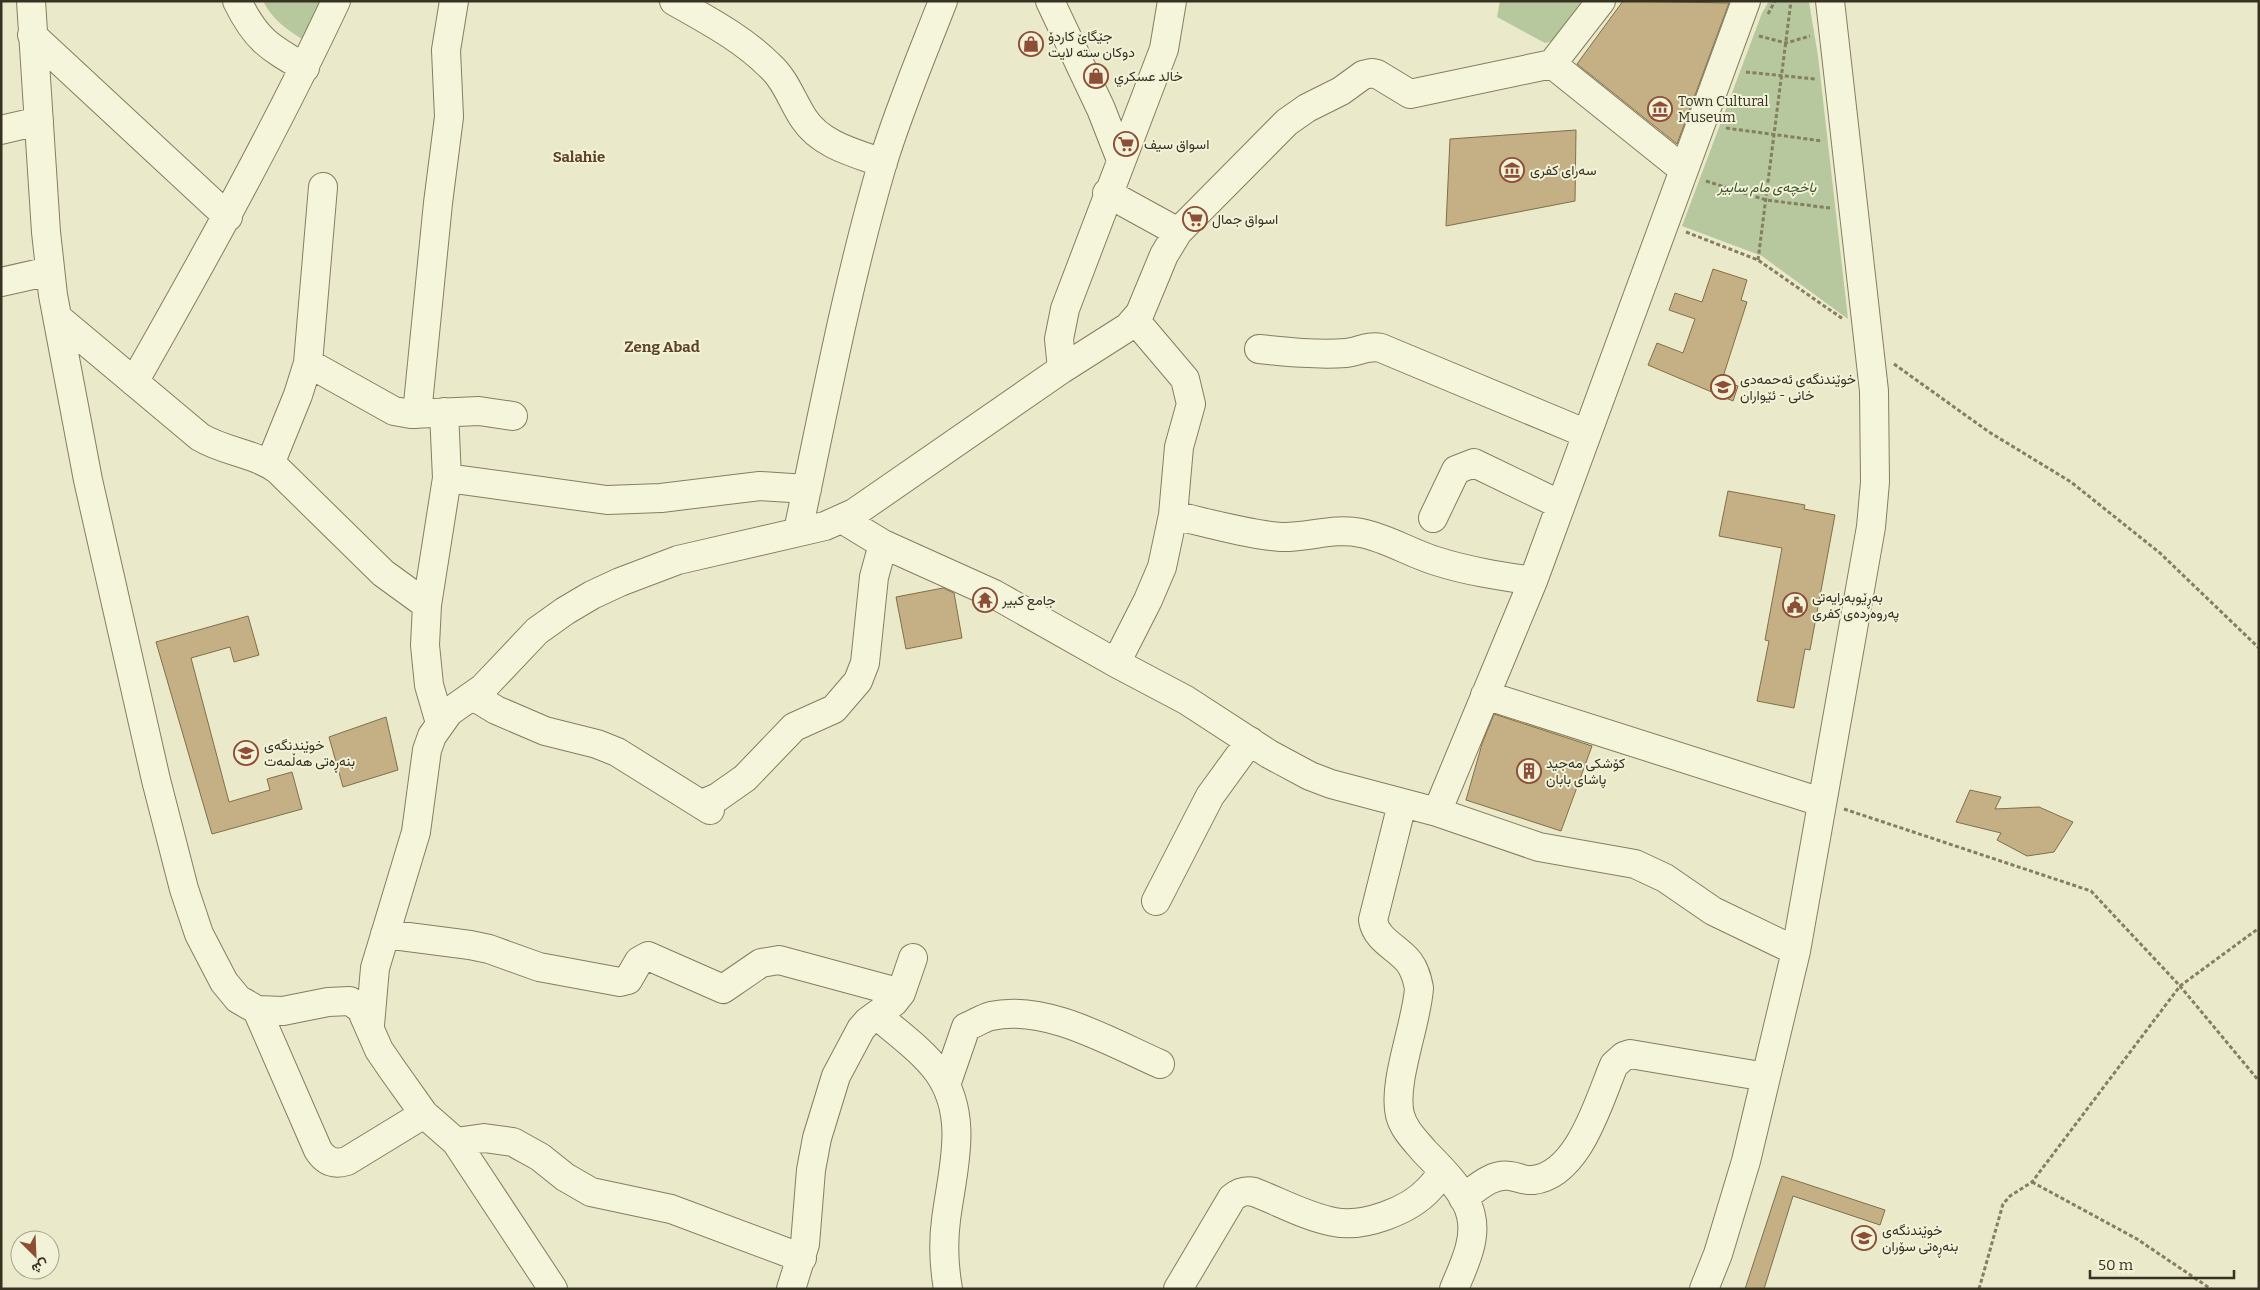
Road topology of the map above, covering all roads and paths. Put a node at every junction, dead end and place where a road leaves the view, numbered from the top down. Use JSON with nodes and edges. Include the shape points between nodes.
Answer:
{"nodes":[{"id":1,"x":30,"y":1,"type":"edge"},
{"id":2,"x":237,"y":1,"type":"edge"},
{"id":3,"x":336,"y":1,"type":"edge"},
{"id":4,"x":454,"y":1,"type":"edge"},
{"id":5,"x":674,"y":1,"type":"edge"},
{"id":6,"x":943,"y":1,"type":"edge"},
{"id":7,"x":1050,"y":1,"type":"edge"},
{"id":8,"x":1172,"y":1,"type":"edge"},
{"id":9,"x":1601,"y":1,"type":"edge"},
{"id":10,"x":1774,"y":1,"type":"edge"},
{"id":11,"x":1792,"y":1,"type":"edge"},
{"id":12,"x":1830,"y":1,"type":"edge"},
{"id":13,"x":1756,"y":9,"type":"edge"},
{"id":14,"x":1761,"y":30,"type":"dead end"},
{"id":15,"x":32,"y":35,"type":"junction"},
{"id":16,"x":1810,"y":36,"type":"dead end"},
{"id":17,"x":1786,"y":44,"type":"junction"},
{"id":18,"x":1552,"y":64,"type":"junction"},
{"id":19,"x":305,"y":68,"type":"junction"},
{"id":20,"x":1746,"y":72,"type":"dead end"},
{"id":21,"x":1782,"y":75,"type":"junction"},
{"id":22,"x":1815,"y":79,"type":"dead end"},
{"id":23,"x":40,"y":120,"type":"junction"},
{"id":24,"x":1726,"y":128,"type":"dead end"},
{"id":25,"x":1,"y":130,"type":"edge"},
{"id":26,"x":1774,"y":136,"type":"junction"},
{"id":27,"x":1822,"y":141,"type":"dead end"},
{"id":28,"x":1121,"y":160,"type":"junction"},
{"id":29,"x":883,"y":163,"type":"junction"},
{"id":30,"x":1695,"y":175,"type":"junction"},
{"id":31,"x":322,"y":187,"type":"dead end"},
{"id":32,"x":1108,"y":194,"type":"junction"},
{"id":33,"x":1766,"y":200,"type":"junction"},
{"id":34,"x":1830,"y":208,"type":"dead end"},
{"id":35,"x":228,"y":217,"type":"junction"},
{"id":36,"x":1664,"y":224,"type":"junction"},
{"id":37,"x":1178,"y":232,"type":"junction"},
{"id":38,"x":1758,"y":260,"type":"junction"},
{"id":39,"x":50,"y":271,"type":"junction"},
{"id":40,"x":1,"y":282,"type":"edge"},
{"id":41,"x":58,"y":318,"type":"junction"},
{"id":42,"x":1135,"y":320,"type":"junction"},
{"id":43,"x":1869,"y":341,"type":"junction"},
{"id":44,"x":1259,"y":349,"type":"dead end"},
{"id":45,"x":308,"y":363,"type":"junction"},
{"id":46,"x":1062,"y":369,"type":"junction"},
{"id":47,"x":134,"y":382,"type":"junction"},
{"id":48,"x":444,"y":412,"type":"junction"},
{"id":49,"x":417,"y":414,"type":"junction"},
{"id":50,"x":513,"y":416,"type":"dead end"},
{"id":51,"x":1587,"y":434,"type":"junction"},
{"id":52,"x":270,"y":464,"type":"junction"},
{"id":53,"x":447,"y":478,"type":"junction"},
{"id":54,"x":807,"y":489,"type":"junction"},
{"id":55,"x":1561,"y":505,"type":"junction"},
{"id":56,"x":1173,"y":515,"type":"junction"},
{"id":57,"x":1433,"y":518,"type":"dead end"},
{"id":58,"x":842,"y":519,"type":"junction"},
{"id":59,"x":798,"y":530,"type":"junction"},
{"id":60,"x":883,"y":544,"type":"junction"},
{"id":61,"x":1533,"y":581,"type":"junction"},
{"id":62,"x":427,"y":605,"type":"junction"},
{"id":63,"x":2259,"y":648,"type":"edge"},
{"id":64,"x":1116,"y":663,"type":"junction"},
{"id":65,"x":1485,"y":695,"type":"junction"},
{"id":66,"x":473,"y":696,"type":"junction"},
{"id":67,"x":440,"y":723,"type":"junction"},
{"id":68,"x":1250,"y":741,"type":"junction"},
{"id":69,"x":1821,"y":802,"type":"junction"},
{"id":70,"x":1402,"y":804,"type":"junction"},
{"id":71,"x":1437,"y":812,"type":"junction"},
{"id":72,"x":1156,"y":900,"type":"dead end"},
{"id":73,"x":2259,"y":928,"type":"edge"},
{"id":74,"x":385,"y":934,"type":"junction"},
{"id":75,"x":1796,"y":951,"type":"junction"},
{"id":76,"x":912,"y":958,"type":"dead end"},
{"id":77,"x":2180,"y":986,"type":"junction"},
{"id":78,"x":901,"y":993,"type":"junction"},
{"id":79,"x":258,"y":1010,"type":"junction"},
{"id":80,"x":877,"y":1014,"type":"junction"},
{"id":81,"x":370,"y":1025,"type":"junction"},
{"id":82,"x":1160,"y":1064,"type":"dead end"},
{"id":83,"x":1766,"y":1076,"type":"junction"},
{"id":84,"x":2259,"y":1081,"type":"edge"},
{"id":85,"x":946,"y":1086,"type":"junction"},
{"id":86,"x":424,"y":1114,"type":"junction"},
{"id":87,"x":456,"y":1142,"type":"junction"},
{"id":88,"x":1443,"y":1170,"type":"junction"},
{"id":89,"x":2032,"y":1182,"type":"junction"},
{"id":90,"x":1463,"y":1198,"type":"junction"},
{"id":91,"x":802,"y":1258,"type":"junction"},
{"id":92,"x":553,"y":1289,"type":"edge"},
{"id":93,"x":791,"y":1289,"type":"edge"},
{"id":94,"x":948,"y":1289,"type":"edge"},
{"id":95,"x":1178,"y":1289,"type":"edge"},
{"id":96,"x":1454,"y":1289,"type":"edge"},
{"id":97,"x":1704,"y":1289,"type":"edge"},
{"id":98,"x":1979,"y":1289,"type":"edge"},
{"id":99,"x":2211,"y":1289,"type":"edge"}],
"edges":[{"from":1,"to":15,"type":"street"},
{"from":2,"to":19,"type":"street","via":[[261,40]]},
{"from":3,"to":19,"type":"street"},
{"from":4,"to":49,"type":"street","via":[[446,50],[449,117]]},
{"from":5,"to":29,"type":"street","via":[[759,55],[781,79],[812,130],[824,139]]},
{"from":6,"to":29,"type":"street"},
{"from":7,"to":28,"type":"street","via":[[1101,109]]},
{"from":8,"to":28,"type":"street","via":[[1164,49]]},
{"from":9,"to":18,"type":"street"},
{"from":10,"to":13,"type":"path"},
{"from":11,"to":17,"type":"path"},
{"from":12,"to":43,"type":"street"},
{"from":13,"to":30,"type":"street"},
{"from":14,"to":17,"type":"path","via":[[1759,37]]},
{"from":15,"to":23,"type":"street"},
{"from":15,"to":35,"type":"street"},
{"from":16,"to":17,"type":"path"},
{"from":17,"to":21,"type":"path"},
{"from":18,"to":30,"type":"street"},
{"from":18,"to":37,"type":"street","via":[[1410,94],[1377,74],[1363,75],[1287,122]]},
{"from":19,"to":35,"type":"street"},
{"from":20,"to":21,"type":"path"},
{"from":21,"to":22,"type":"path"},
{"from":21,"to":26,"type":"path"},
{"from":23,"to":25,"type":"street"},
{"from":23,"to":39,"type":"street"},
{"from":24,"to":26,"type":"path"},
{"from":26,"to":27,"type":"path"},
{"from":26,"to":33,"type":"path"},
{"from":28,"to":32,"type":"street"},
{"from":29,"to":54,"type":"street","via":[[841,330]]},
{"from":30,"to":33,"type":"path"},
{"from":30,"to":36,"type":"street"},
{"from":31,"to":45,"type":"street"},
{"from":32,"to":37,"type":"street"},
{"from":32,"to":46,"type":"street","via":[[1061,324]]},
{"from":33,"to":34,"type":"path"},
{"from":33,"to":38,"type":"path"},
{"from":35,"to":47,"type":"street"},
{"from":36,"to":38,"type":"path"},
{"from":36,"to":51,"type":"street"},
{"from":37,"to":42,"type":"street"},
{"from":38,"to":43,"type":"path"},
{"from":39,"to":40,"type":"street"},
{"from":39,"to":41,"type":"street"},
{"from":41,"to":47,"type":"street"},
{"from":41,"to":79,"type":"street","via":[[93,500],[156,780],[188,904],[199,934],[224,982],[238,999]]},
{"from":42,"to":46,"type":"street"},
{"from":42,"to":56,"type":"street","via":[[1180,373],[1190,395],[1191,404],[1175,470]]},
{"from":43,"to":63,"type":"path","via":[[1989,432],[2072,482],[2160,553]]},
{"from":43,"to":69,"type":"street","via":[[1876,436],[1871,527]]},
{"from":44,"to":51,"type":"street","via":[[1347,353],[1381,348]]},
{"from":45,"to":49,"type":"street","via":[[385,407]]},
{"from":45,"to":52,"type":"street"},
{"from":46,"to":58,"type":"street"},
{"from":47,"to":52,"type":"street","via":[[200,437]]},
{"from":48,"to":49,"type":"street"},
{"from":48,"to":50,"type":"street","via":[[479,411]]},
{"from":48,"to":53,"type":"street"},
{"from":51,"to":55,"type":"street"},
{"from":52,"to":62,"type":"street","via":[[383,573]]},
{"from":53,"to":54,"type":"street","via":[[607,500],[661,498],[760,486]]},
{"from":53,"to":62,"type":"street"},
{"from":54,"to":59,"type":"street"},
{"from":55,"to":57,"type":"street","via":[[1474,463],[1456,470]]},
{"from":55,"to":61,"type":"street"},
{"from":56,"to":61,"type":"street","via":[[1282,537],[1340,530],[1360,532],[1454,567]]},
{"from":56,"to":64,"type":"street","via":[[1156,584]]},
{"from":58,"to":59,"type":"street","via":[[825,526]]},
{"from":58,"to":60,"type":"street"},
{"from":59,"to":66,"type":"street","via":[[678,560],[592,595],[537,631]]},
{"from":60,"to":64,"type":"street","via":[[994,594]]},
{"from":60,"to":66,"type":"street","via":[[874,577],[865,663],[858,681],[834,709],[794,727],[745,778],[706,807],[617,752],[545,731],[496,710]]},
{"from":61,"to":65,"type":"street"},
{"from":62,"to":67,"type":"street","via":[[426,665]]},
{"from":64,"to":68,"type":"street","via":[[1186,700]]},
{"from":65,"to":69,"type":"street"},
{"from":65,"to":71,"type":"street"},
{"from":66,"to":67,"type":"street","via":[[460,703]]},
{"from":67,"to":74,"type":"street","via":[[427,750],[416,832]]},
{"from":68,"to":70,"type":"street","via":[[1310,776]]},
{"from":68,"to":72,"type":"street","via":[[1210,796]]},
{"from":69,"to":75,"type":"street"},
{"from":69,"to":77,"type":"path","via":[[2091,891]]},
{"from":70,"to":71,"type":"street"},
{"from":70,"to":88,"type":"street","via":[[1372,920],[1377,934],[1408,960],[1417,978],[1418,998],[1398,1105],[1404,1127]]},
{"from":71,"to":75,"type":"street","via":[[1539,847],[1635,864],[1665,878],[1713,911]]},
{"from":73,"to":77,"type":"path"},
{"from":74,"to":78,"type":"street","via":[[470,945],[546,968],[620,982],[628,980],[639,962],[648,956],[723,989],[761,963],[778,960]]},
{"from":74,"to":81,"type":"street","via":[[375,968]]},
{"from":75,"to":83,"type":"street"},
{"from":76,"to":78,"type":"street"},
{"from":77,"to":84,"type":"path"},
{"from":77,"to":89,"type":"path"},
{"from":78,"to":80,"type":"street"},
{"from":79,"to":81,"type":"street","via":[[283,1011],[350,1001],[361,1009]]},
{"from":79,"to":86,"type":"street","via":[[318,1150],[325,1158],[336,1163],[347,1161]]},
{"from":80,"to":85,"type":"street","via":[[931,1063]]},
{"from":80,"to":91,"type":"street","via":[[868,1020],[855,1038],[825,1107],[812,1170]]},
{"from":81,"to":86,"type":"street","via":[[379,1050]]},
{"from":82,"to":85,"type":"street","via":[[1061,1021],[1023,1014],[990,1016],[966,1027]]},
{"from":83,"to":90,"type":"street","via":[[1630,1054],[1624,1056],[1614,1065],[1582,1139],[1557,1170],[1532,1180],[1495,1177]]},
{"from":83,"to":97,"type":"street","via":[[1740,1179]]},
{"from":85,"to":94,"type":"street","via":[[956,1124],[955,1169],[944,1238]]},
{"from":86,"to":87,"type":"street"},
{"from":87,"to":91,"type":"street","via":[[484,1138],[513,1142],[592,1192],[672,1209]]},
{"from":87,"to":92,"type":"street"},
{"from":88,"to":90,"type":"street"},
{"from":88,"to":95,"type":"street","via":[[1429,1190],[1416,1200],[1360,1223],[1347,1224],[1321,1218],[1254,1192],[1237,1194]]},
{"from":89,"to":98,"type":"path","via":[[2003,1204]]},
{"from":89,"to":99,"type":"path","via":[[2138,1239]]},
{"from":90,"to":96,"type":"street","via":[[1471,1215],[1472,1237]]},
{"from":91,"to":93,"type":"street"}]}
